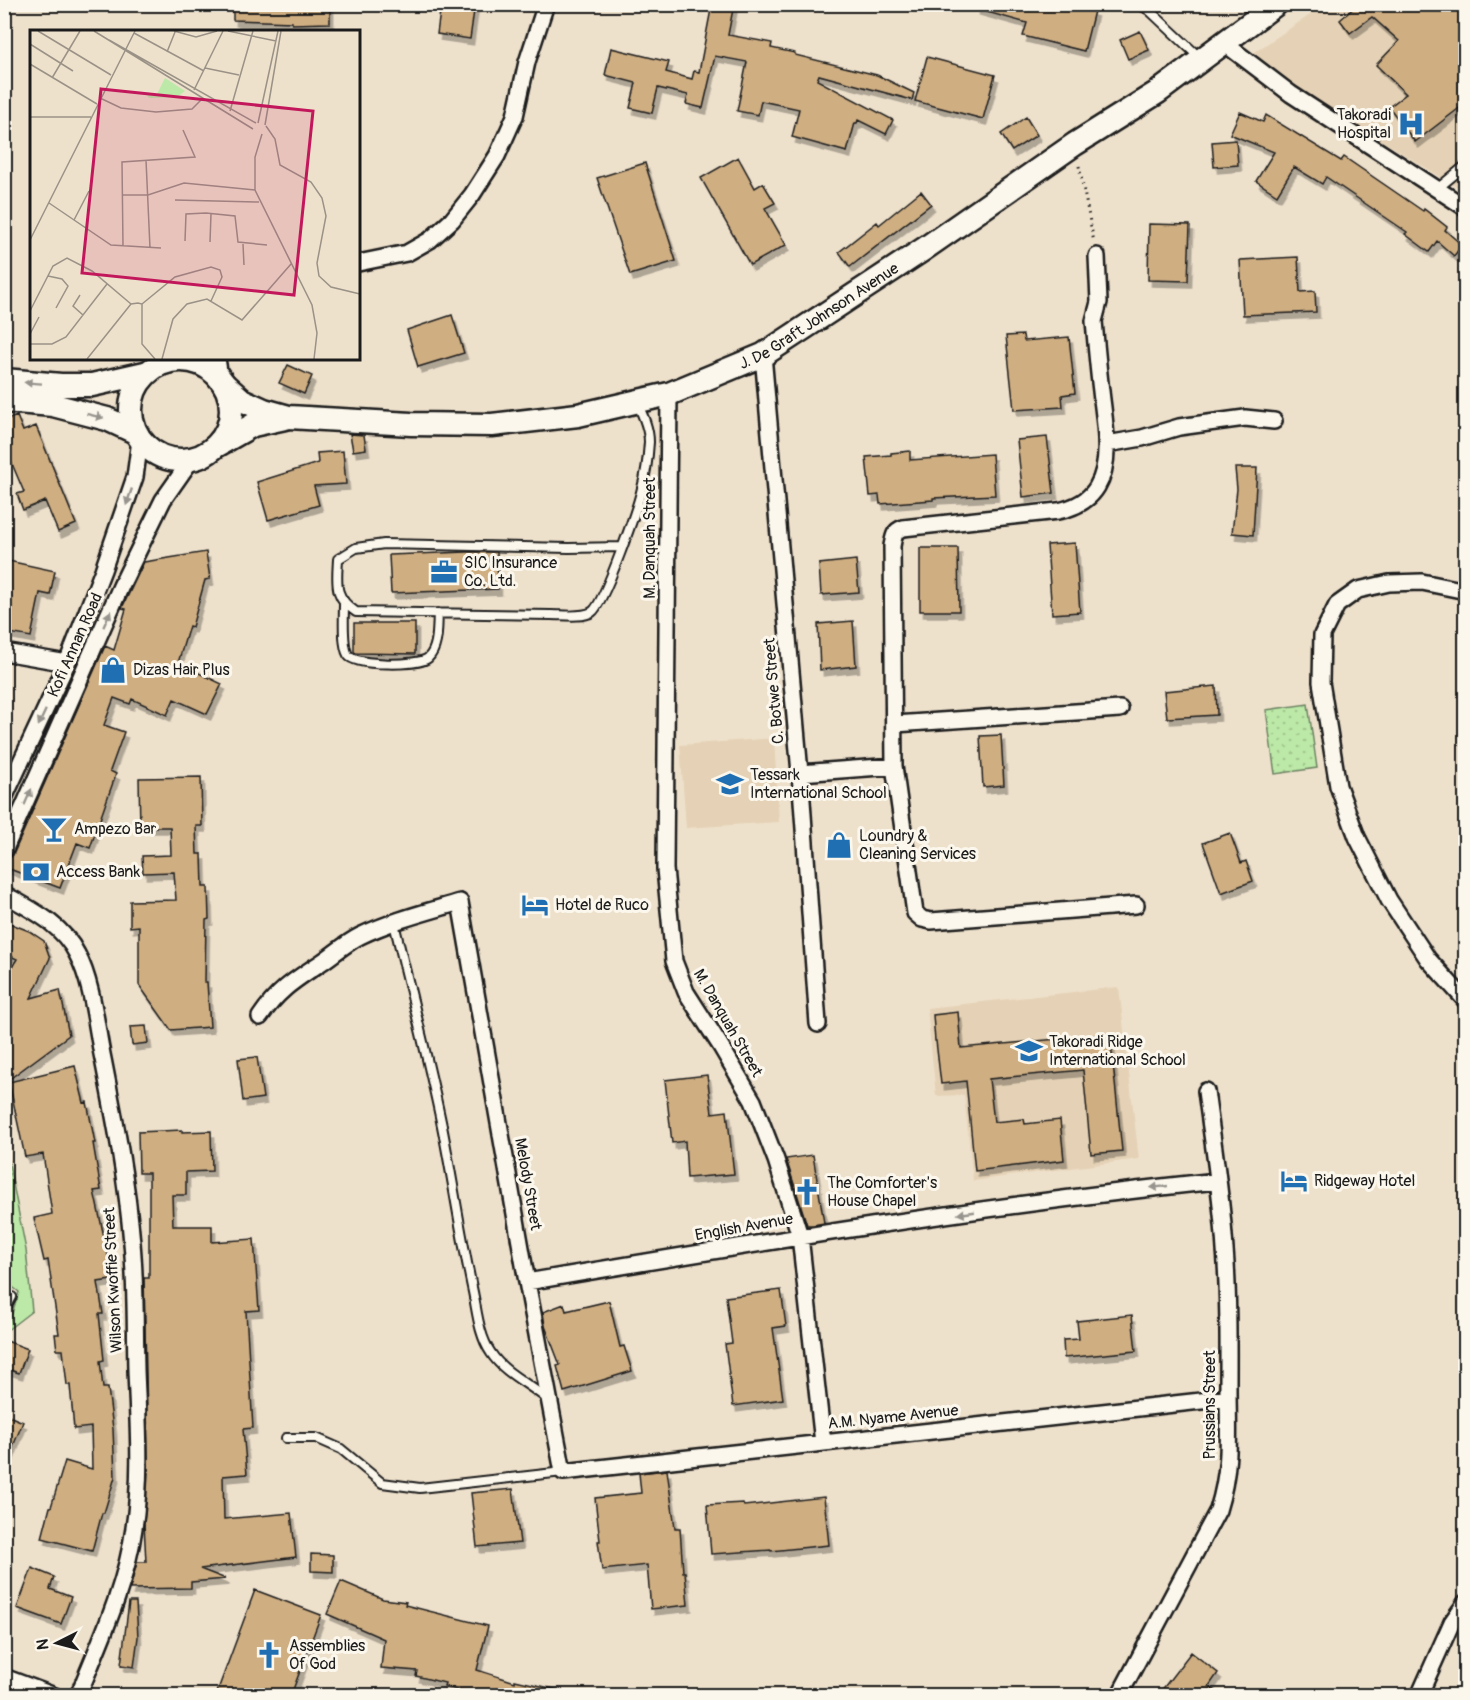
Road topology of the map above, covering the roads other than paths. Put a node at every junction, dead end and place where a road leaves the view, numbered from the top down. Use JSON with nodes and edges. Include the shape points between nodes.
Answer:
{"nodes":[{"id":1,"x":546,"y":4,"type":"edge"},
{"id":2,"x":1139,"y":4,"type":"edge"},
{"id":3,"x":1276,"y":4,"type":"edge"},
{"id":4,"x":1224,"y":43,"type":"junction"},
{"id":5,"x":1203,"y":60,"type":"junction"},
{"id":6,"x":1466,"y":165,"type":"edge"},
{"id":7,"x":1436,"y":190,"type":"junction"},
{"id":8,"x":1466,"y":208,"type":"edge"},
{"id":9,"x":1097,"y":255,"type":"road end"},
{"id":10,"x":360,"y":263,"type":"edge"},
{"id":11,"x":763,"y":355,"type":"junction"},
{"id":12,"x":171,"y":360,"type":"edge"},
{"id":13,"x":192,"y":360,"type":"edge"},
{"id":14,"x":156,"y":365,"type":"edge"},
{"id":15,"x":220,"y":373,"type":"edge"},
{"id":16,"x":4,"y":380,"type":"edge"},
{"id":17,"x":669,"y":394,"type":"junction"},
{"id":18,"x":4,"y":401,"type":"edge"},
{"id":19,"x":637,"y":401,"type":"junction"},
{"id":20,"x":289,"y":417,"type":"junction"},
{"id":21,"x":1274,"y":421,"type":"dead end"},
{"id":22,"x":138,"y":436,"type":"junction"},
{"id":23,"x":1107,"y":444,"type":"junction"},
{"id":24,"x":218,"y":445,"type":"junction"},
{"id":25,"x":191,"y":460,"type":"junction"},
{"id":26,"x":622,"y":547,"type":"junction"},
{"id":27,"x":1466,"y":591,"type":"edge"},
{"id":28,"x":344,"y":604,"type":"junction"},
{"id":29,"x":438,"y":613,"type":"junction"},
{"id":30,"x":4,"y":652,"type":"edge"},
{"id":31,"x":67,"y":663,"type":"junction"},
{"id":32,"x":1120,"y":709,"type":"dead end"},
{"id":33,"x":894,"y":724,"type":"junction"},
{"id":34,"x":894,"y":766,"type":"junction"},
{"id":35,"x":800,"y":773,"type":"junction"},
{"id":36,"x":4,"y":798,"type":"edge"},
{"id":37,"x":4,"y":851,"type":"edge"},
{"id":38,"x":4,"y":894,"type":"edge"},
{"id":39,"x":1136,"y":905,"type":"dead end"},
{"id":40,"x":393,"y":923,"type":"junction"},
{"id":41,"x":1466,"y":1001,"type":"edge"},
{"id":42,"x":260,"y":1017,"type":"dead end"},
{"id":43,"x":818,"y":1024,"type":"dead end"},
{"id":44,"x":1206,"y":1091,"type":"dead end"},
{"id":45,"x":1217,"y":1181,"type":"junction"},
{"id":46,"x":800,"y":1236,"type":"junction"},
{"id":47,"x":527,"y":1282,"type":"junction"},
{"id":48,"x":4,"y":1292,"type":"edge"},
{"id":49,"x":4,"y":1311,"type":"edge"},
{"id":50,"x":1228,"y":1398,"type":"junction"},
{"id":51,"x":551,"y":1403,"type":"junction"},
{"id":52,"x":286,"y":1438,"type":"dead end"},
{"id":53,"x":822,"y":1443,"type":"junction"},
{"id":54,"x":563,"y":1472,"type":"junction"},
{"id":55,"x":1466,"y":1602,"type":"edge"},
{"id":56,"x":4,"y":1677,"type":"edge"},
{"id":57,"x":50,"y":1694,"type":"edge"},
{"id":58,"x":78,"y":1695,"type":"edge"},
{"id":59,"x":1119,"y":1695,"type":"edge"},
{"id":60,"x":1419,"y":1695,"type":"edge"}],
"edges":[{"from":1,"to":10,"type":"street","via":[[515,116],[497,156],[472,195],[430,240],[407,253]]},
{"from":2,"to":5,"type":"lane"},
{"from":3,"to":4,"type":"street","name":"J. De Graft Johnson Avenue"},
{"from":4,"to":5,"type":"street","name":"J. De Graft Johnson Avenue"},
{"from":4,"to":7,"type":"street","via":[[1290,94]]},
{"from":5,"to":11,"type":"street","name":"J. De Graft Johnson Avenue"},
{"from":6,"to":7,"type":"lane"},
{"from":7,"to":8,"type":"street"},
{"from":9,"to":23,"type":"street","via":[[1099,302],[1094,321]]},
{"from":11,"to":17,"type":"street","name":"J. De Graft Johnson Avenue"},
{"from":11,"to":35,"type":"street","name":"C. Botwe Street"},
{"from":12,"to":14,"type":"street"},
{"from":13,"to":15,"type":"street"},
{"from":14,"to":16,"type":"street","one_way":true,"via":[[92,385]]},
{"from":14,"to":22,"type":"street","via":[[136,386],[131,401],[130,417]]},
{"from":15,"to":20,"type":"street","name":"J. De Graft Johnson Avenue","via":[[242,400]]},
{"from":15,"to":24,"type":"street","via":[[231,404],[226,433]]},
{"from":17,"to":19,"type":"street","name":"J. De Graft Johnson Avenue"},
{"from":17,"to":46,"type":"street","name":"M. Danquah Street","via":[[665,869],[674,961],[686,992],[753,1101]]},
{"from":18,"to":22,"type":"street","one_way":true,"via":[[52,405],[107,419]]},
{"from":19,"to":20,"type":"street","name":"J. De Graft Johnson Avenue","via":[[578,415],[492,425]]},
{"from":19,"to":26,"type":"lane","via":[[649,441],[643,488]]},
{"from":20,"to":24,"type":"street","name":"J. De Graft Johnson Avenue","via":[[253,425]]},
{"from":21,"to":23,"type":"street","via":[[1245,418],[1208,423]]},
{"from":22,"to":25,"type":"street","via":[[150,450],[163,457]]},
{"from":22,"to":31,"type":"street","name":"Kofi Annan Road","one_way":true,"via":[[135,477]]},
{"from":23,"to":33,"type":"street","via":[[1097,487],[1073,508],[897,530],[892,546]]},
{"from":24,"to":25,"type":"street"},
{"from":37,"to":25,"type":"street","name":"Kofi Annan Road","one_way":true,"via":[[121,586],[163,500]]},
{"from":26,"to":28,"type":"lane","via":[[384,543],[356,548],[338,559],[337,586]]},
{"from":26,"to":29,"type":"lane","via":[[600,604],[591,613]]},
{"from":27,"to":41,"type":"street","via":[[1422,582],[1389,583],[1358,590],[1337,605],[1322,635],[1321,682],[1338,786],[1357,837],[1389,900],[1421,949]]},
{"from":28,"to":29,"type":"lane","via":[[356,612]]},
{"from":28,"to":29,"type":"lane","via":[[347,653],[353,660],[366,662],[417,663],[427,659],[434,651]]},
{"from":30,"to":31,"type":"street"},
{"from":31,"to":36,"type":"street","name":"Kofi Annan Road","one_way":true},
{"from":32,"to":33,"type":"street"},
{"from":33,"to":34,"type":"street"},
{"from":34,"to":35,"type":"street"},
{"from":34,"to":39,"type":"street","via":[[915,913],[922,919]]},
{"from":35,"to":43,"type":"street","name":"C. Botwe Street"},
{"from":38,"to":58,"type":"street","name":"Wilson Kwoffie Street","via":[[61,931],[81,964],[118,1139],[132,1243],[139,1480],[134,1528],[121,1590]]},
{"from":40,"to":42,"type":"street","via":[[353,940],[301,976],[272,1000]]},
{"from":40,"to":47,"type":"street","name":"Melody Street","via":[[460,902]]},
{"from":40,"to":51,"type":"lane","via":[[427,1057],[484,1338],[503,1367]]},
{"from":44,"to":45,"type":"street","name":"Prussians Street"},
{"from":45,"to":46,"type":"street","name":"English Avenue","one_way":true},
{"from":45,"to":50,"type":"street","name":"Prussians Street","via":[[1226,1260]]},
{"from":46,"to":47,"type":"street","name":"English Avenue"},
{"from":46,"to":53,"type":"street","name":"M. Danquah Street"},
{"from":47,"to":51,"type":"street","name":"Melody Street"},
{"from":48,"to":49,"type":"lane","via":[[12,1297]]},
{"from":50,"to":53,"type":"street","name":"A.M. Nyame Avenue"},
{"from":50,"to":59,"type":"street","name":"Prussians Street","via":[[1228,1472],[1218,1510]]},
{"from":51,"to":54,"type":"street","name":"Melody Street"},
{"from":52,"to":54,"type":"lane","via":[[316,1438],[341,1449],[382,1483],[420,1488]]},
{"from":53,"to":54,"type":"street","name":"A.M. Nyame Avenue"},
{"from":55,"to":60,"type":"street","via":[[1452,1622]]},
{"from":56,"to":57,"type":"street"}]}
